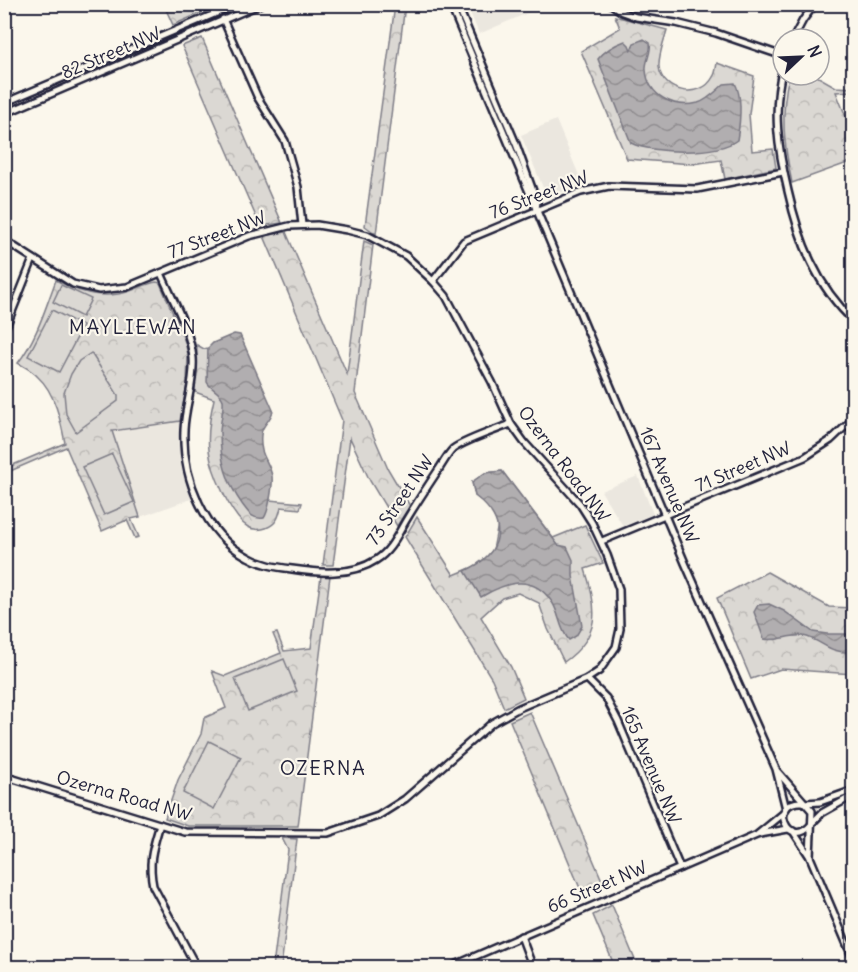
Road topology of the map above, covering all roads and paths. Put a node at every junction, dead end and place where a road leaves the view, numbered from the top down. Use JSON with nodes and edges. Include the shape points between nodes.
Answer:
{"nodes":[{"id":1,"x":238,"y":4,"type":"edge"},
{"id":2,"x":261,"y":4,"type":"edge"},
{"id":3,"x":450,"y":4,"type":"edge"},
{"id":4,"x":456,"y":4,"type":"edge"},
{"id":5,"x":611,"y":4,"type":"edge"},
{"id":6,"x":815,"y":4,"type":"edge"},
{"id":7,"x":220,"y":12,"type":"junction"},
{"id":8,"x":224,"y":20,"type":"junction"},
{"id":9,"x":799,"y":27,"type":"edge"},
{"id":10,"x":467,"y":37,"type":"junction"},
{"id":11,"x":771,"y":52,"type":"edge"},
{"id":12,"x":112,"y":57,"type":"junction"},
{"id":13,"x":116,"y":66,"type":"junction"},
{"id":14,"x":779,"y":87,"type":"edge"},
{"id":15,"x":4,"y":103,"type":"edge"},
{"id":16,"x":4,"y":114,"type":"edge"},
{"id":17,"x":783,"y":171,"type":"junction"},
{"id":18,"x":536,"y":211,"type":"junction"},
{"id":19,"x":302,"y":225,"type":"junction"},
{"id":20,"x":4,"y":240,"type":"edge"},
{"id":21,"x":406,"y":256,"type":"joint"},
{"id":22,"x":33,"y":259,"type":"junction"},
{"id":23,"x":161,"y":273,"type":"junction"},
{"id":24,"x":433,"y":280,"type":"junction"},
{"id":25,"x":854,"y":321,"type":"edge"},
{"id":26,"x":4,"y":332,"type":"edge"},
{"id":27,"x":854,"y":418,"type":"edge"},
{"id":28,"x":511,"y":424,"type":"junction"},
{"id":29,"x":665,"y":515,"type":"junction"},
{"id":30,"x":602,"y":541,"type":"junction"},
{"id":31,"x":586,"y":680,"type":"junction"},
{"id":32,"x":776,"y":769,"type":"junction"},
{"id":33,"x":4,"y":776,"type":"edge"},
{"id":34,"x":854,"y":790,"type":"edge"},
{"id":35,"x":854,"y":795,"type":"edge"},
{"id":36,"x":804,"y":803,"type":"junction"},
{"id":37,"x":785,"y":811,"type":"junction"},
{"id":38,"x":812,"y":823,"type":"junction"},
{"id":39,"x":160,"y":824,"type":"junction"},
{"id":40,"x":791,"y":830,"type":"junction"},
{"id":41,"x":759,"y":834,"type":"junction"},
{"id":42,"x":810,"y":857,"type":"junction"},
{"id":43,"x":680,"y":868,"type":"junction"},
{"id":44,"x":521,"y":936,"type":"junction"},
{"id":45,"x":854,"y":961,"type":"edge"},
{"id":46,"x":197,"y":968,"type":"edge"},
{"id":47,"x":448,"y":968,"type":"edge"},
{"id":48,"x":533,"y":968,"type":"edge"}],
"edges":[{"from":1,"to":7,"type":"street","name":"82 Street NW"},
{"from":2,"to":8,"type":"street","name":"82 Street NW"},
{"from":3,"to":10,"type":"street","name":"167 Avenue NW"},
{"from":4,"to":10,"type":"street","name":"167 Avenue NW"},
{"from":5,"to":11,"type":"street","via":[[636,18],[716,33]]},
{"from":6,"to":9,"type":"street"},
{"from":7,"to":8,"type":"street"},
{"from":7,"to":12,"type":"street","name":"82 Street NW"},
{"from":8,"to":13,"type":"street","name":"82 Street NW"},
{"from":8,"to":19,"type":"street","via":[[258,98],[285,141],[298,187]]},
{"from":10,"to":18,"type":"street","name":"167 Avenue NW"},
{"from":12,"to":13,"type":"street"},
{"from":12,"to":15,"type":"street","name":"82 Street NW"},
{"from":13,"to":16,"type":"street","name":"82 Street NW"},
{"from":14,"to":17,"type":"street","via":[[777,120]]},
{"from":17,"to":18,"type":"street","name":"76 Street NW","via":[[697,189],[609,186],[581,192]]},
{"from":17,"to":25,"type":"street","via":[[806,253],[831,296]]},
{"from":18,"to":24,"type":"street","name":"76 Street NW","via":[[464,241]]},
{"from":18,"to":29,"type":"street","name":"167 Avenue NW"},
{"from":19,"to":21,"type":"street","name":"77 Street NW","via":[[367,235]]},
{"from":19,"to":23,"type":"street","name":"77 Street NW","via":[[249,236]]},
{"from":20,"to":22,"type":"street"},
{"from":21,"to":24,"type":"street","name":"Ozerna Road NW"},
{"from":22,"to":23,"type":"street","name":"77 Street NW","via":[[72,284],[99,290],[127,287]]},
{"from":22,"to":26,"type":"street"},
{"from":23,"to":28,"type":"street","name":"73 Street NW","via":[[191,349],[184,437],[188,473],[208,518],[228,543],[250,558],[272,566],[317,572],[338,572],[373,562],[385,554],[453,449]]},
{"from":24,"to":28,"type":"street","name":"Ozerna Road NW","via":[[451,305]]},
{"from":27,"to":29,"type":"street","name":"71 Street NW","via":[[805,457]]},
{"from":28,"to":30,"type":"street","name":"Ozerna Road NW","via":[[580,504]]},
{"from":29,"to":30,"type":"street","name":"71 Street NW"},
{"from":29,"to":32,"type":"street","name":"167 Avenue NW"},
{"from":30,"to":31,"type":"street","name":"Ozerna Road NW","via":[[619,589],[620,629],[616,647],[599,671]]},
{"from":31,"to":39,"type":"street","name":"Ozerna Road NW","via":[[492,723],[405,799],[362,824],[320,833],[185,832]]},
{"from":31,"to":43,"type":"street","name":"165 Avenue NW","via":[[606,698],[618,721]]},
{"from":32,"to":36,"type":"street","name":"167 Avenue NW"},
{"from":32,"to":37,"type":"street","name":"167 Avenue NW"},
{"from":33,"to":39,"type":"street","name":"Ozerna Road NW"},
{"from":34,"to":36,"type":"street"},
{"from":35,"to":38,"type":"street","via":[[830,807]]},
{"from":36,"to":37,"type":"street","via":[[795,802]]},
{"from":36,"to":38,"type":"street","via":[[812,811]]},
{"from":37,"to":40,"type":"street","via":[[784,821]]},
{"from":37,"to":41,"type":"street","name":"66 Street NW"},
{"from":38,"to":40,"type":"street","via":[[805,831]]},
{"from":38,"to":42,"type":"street"},
{"from":39,"to":46,"type":"street","via":[[150,855],[153,886]]},
{"from":40,"to":41,"type":"street","name":"66 Street NW"},
{"from":40,"to":42,"type":"street"},
{"from":41,"to":43,"type":"street","name":"66 Street NW"},
{"from":42,"to":45,"type":"street"},
{"from":43,"to":44,"type":"street","name":"66 Street NW"},
{"from":44,"to":47,"type":"street","name":"66 Street NW"},
{"from":44,"to":48,"type":"street"}]}
